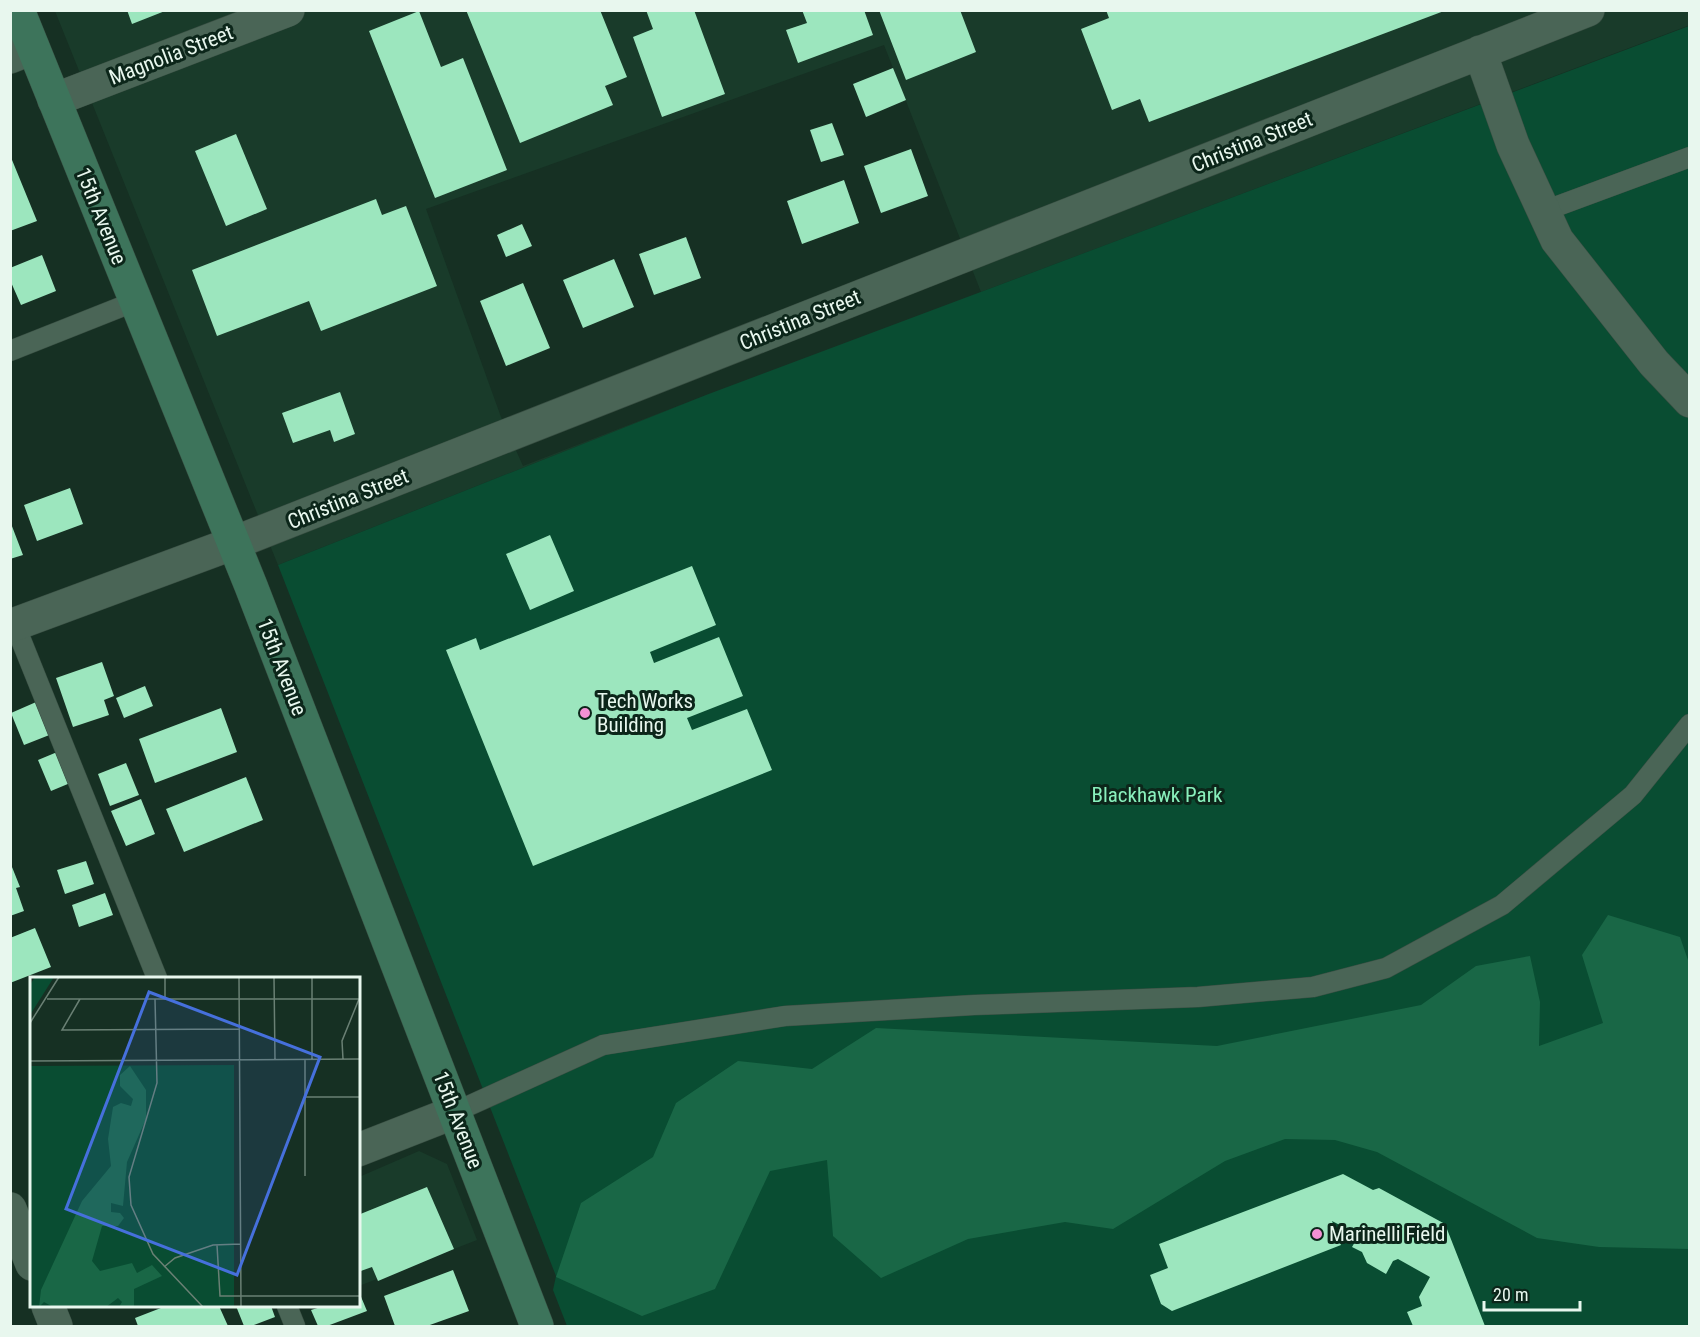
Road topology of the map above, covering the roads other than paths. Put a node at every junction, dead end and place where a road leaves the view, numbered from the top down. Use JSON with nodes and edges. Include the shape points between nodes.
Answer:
{"nodes":[{"id":1,"x":18,"y":10,"type":"edge"},
{"id":2,"x":288,"y":10,"type":"edge"},
{"id":3,"x":1588,"y":10,"type":"edge"},
{"id":4,"x":22,"y":52,"type":"edge"},
{"id":5,"x":1480,"y":52,"type":"junction"},
{"id":6,"x":54,"y":100,"type":"junction"},
{"id":7,"x":1689,"y":158,"type":"edge"},
{"id":8,"x":1544,"y":211,"type":"junction"},
{"id":9,"x":136,"y":301,"type":"junction"},
{"id":10,"x":10,"y":351,"type":"edge"},
{"id":11,"x":1689,"y":401,"type":"edge"},
{"id":12,"x":234,"y":543,"type":"junction"},
{"id":13,"x":13,"y":625,"type":"edge"},
{"id":14,"x":1689,"y":724,"type":"edge"},
{"id":15,"x":157,"y":977,"type":"edge"},
{"id":16,"x":455,"y":1112,"type":"junction"},
{"id":17,"x":360,"y":1149,"type":"edge"},
{"id":18,"x":11,"y":1211,"type":"edge"},
{"id":19,"x":30,"y":1259,"type":"edge"},
{"id":20,"x":49,"y":1307,"type":"edge"},
{"id":21,"x":287,"y":1307,"type":"edge"},
{"id":22,"x":56,"y":1326,"type":"edge"},
{"id":23,"x":295,"y":1326,"type":"edge"},
{"id":24,"x":537,"y":1326,"type":"edge"}],
"edges":[{"from":1,"to":4,"type":"main road","name":"15th Avenue"},
{"from":2,"to":6,"type":"street","name":"Magnolia Street"},
{"from":3,"to":5,"type":"street","name":"Christina Street"},
{"from":4,"to":6,"type":"main road","name":"15th Avenue"},
{"from":5,"to":8,"type":"street","via":[[1513,145]]},
{"from":5,"to":12,"type":"street","name":"Christina Street"},
{"from":6,"to":9,"type":"main road","name":"15th Avenue"},
{"from":7,"to":8,"type":"lane"},
{"from":8,"to":11,"type":"street","via":[[1557,240]]},
{"from":9,"to":10,"type":"lane"},
{"from":9,"to":12,"type":"main road","name":"15th Avenue"},
{"from":12,"to":13,"type":"street","name":"Christina Street"},
{"from":12,"to":16,"type":"main road","name":"15th Avenue"},
{"from":13,"to":15,"type":"lane"},
{"from":14,"to":16,"type":"lane","via":[[1633,795],[1502,905],[1386,968],[1313,987],[1198,997],[785,1016],[603,1045]]},
{"from":16,"to":17,"type":"street"},
{"from":16,"to":24,"type":"main road","name":"15th Avenue"},
{"from":18,"to":19,"type":"street"},
{"from":20,"to":22,"type":"street"},
{"from":21,"to":23,"type":"lane"}]}
